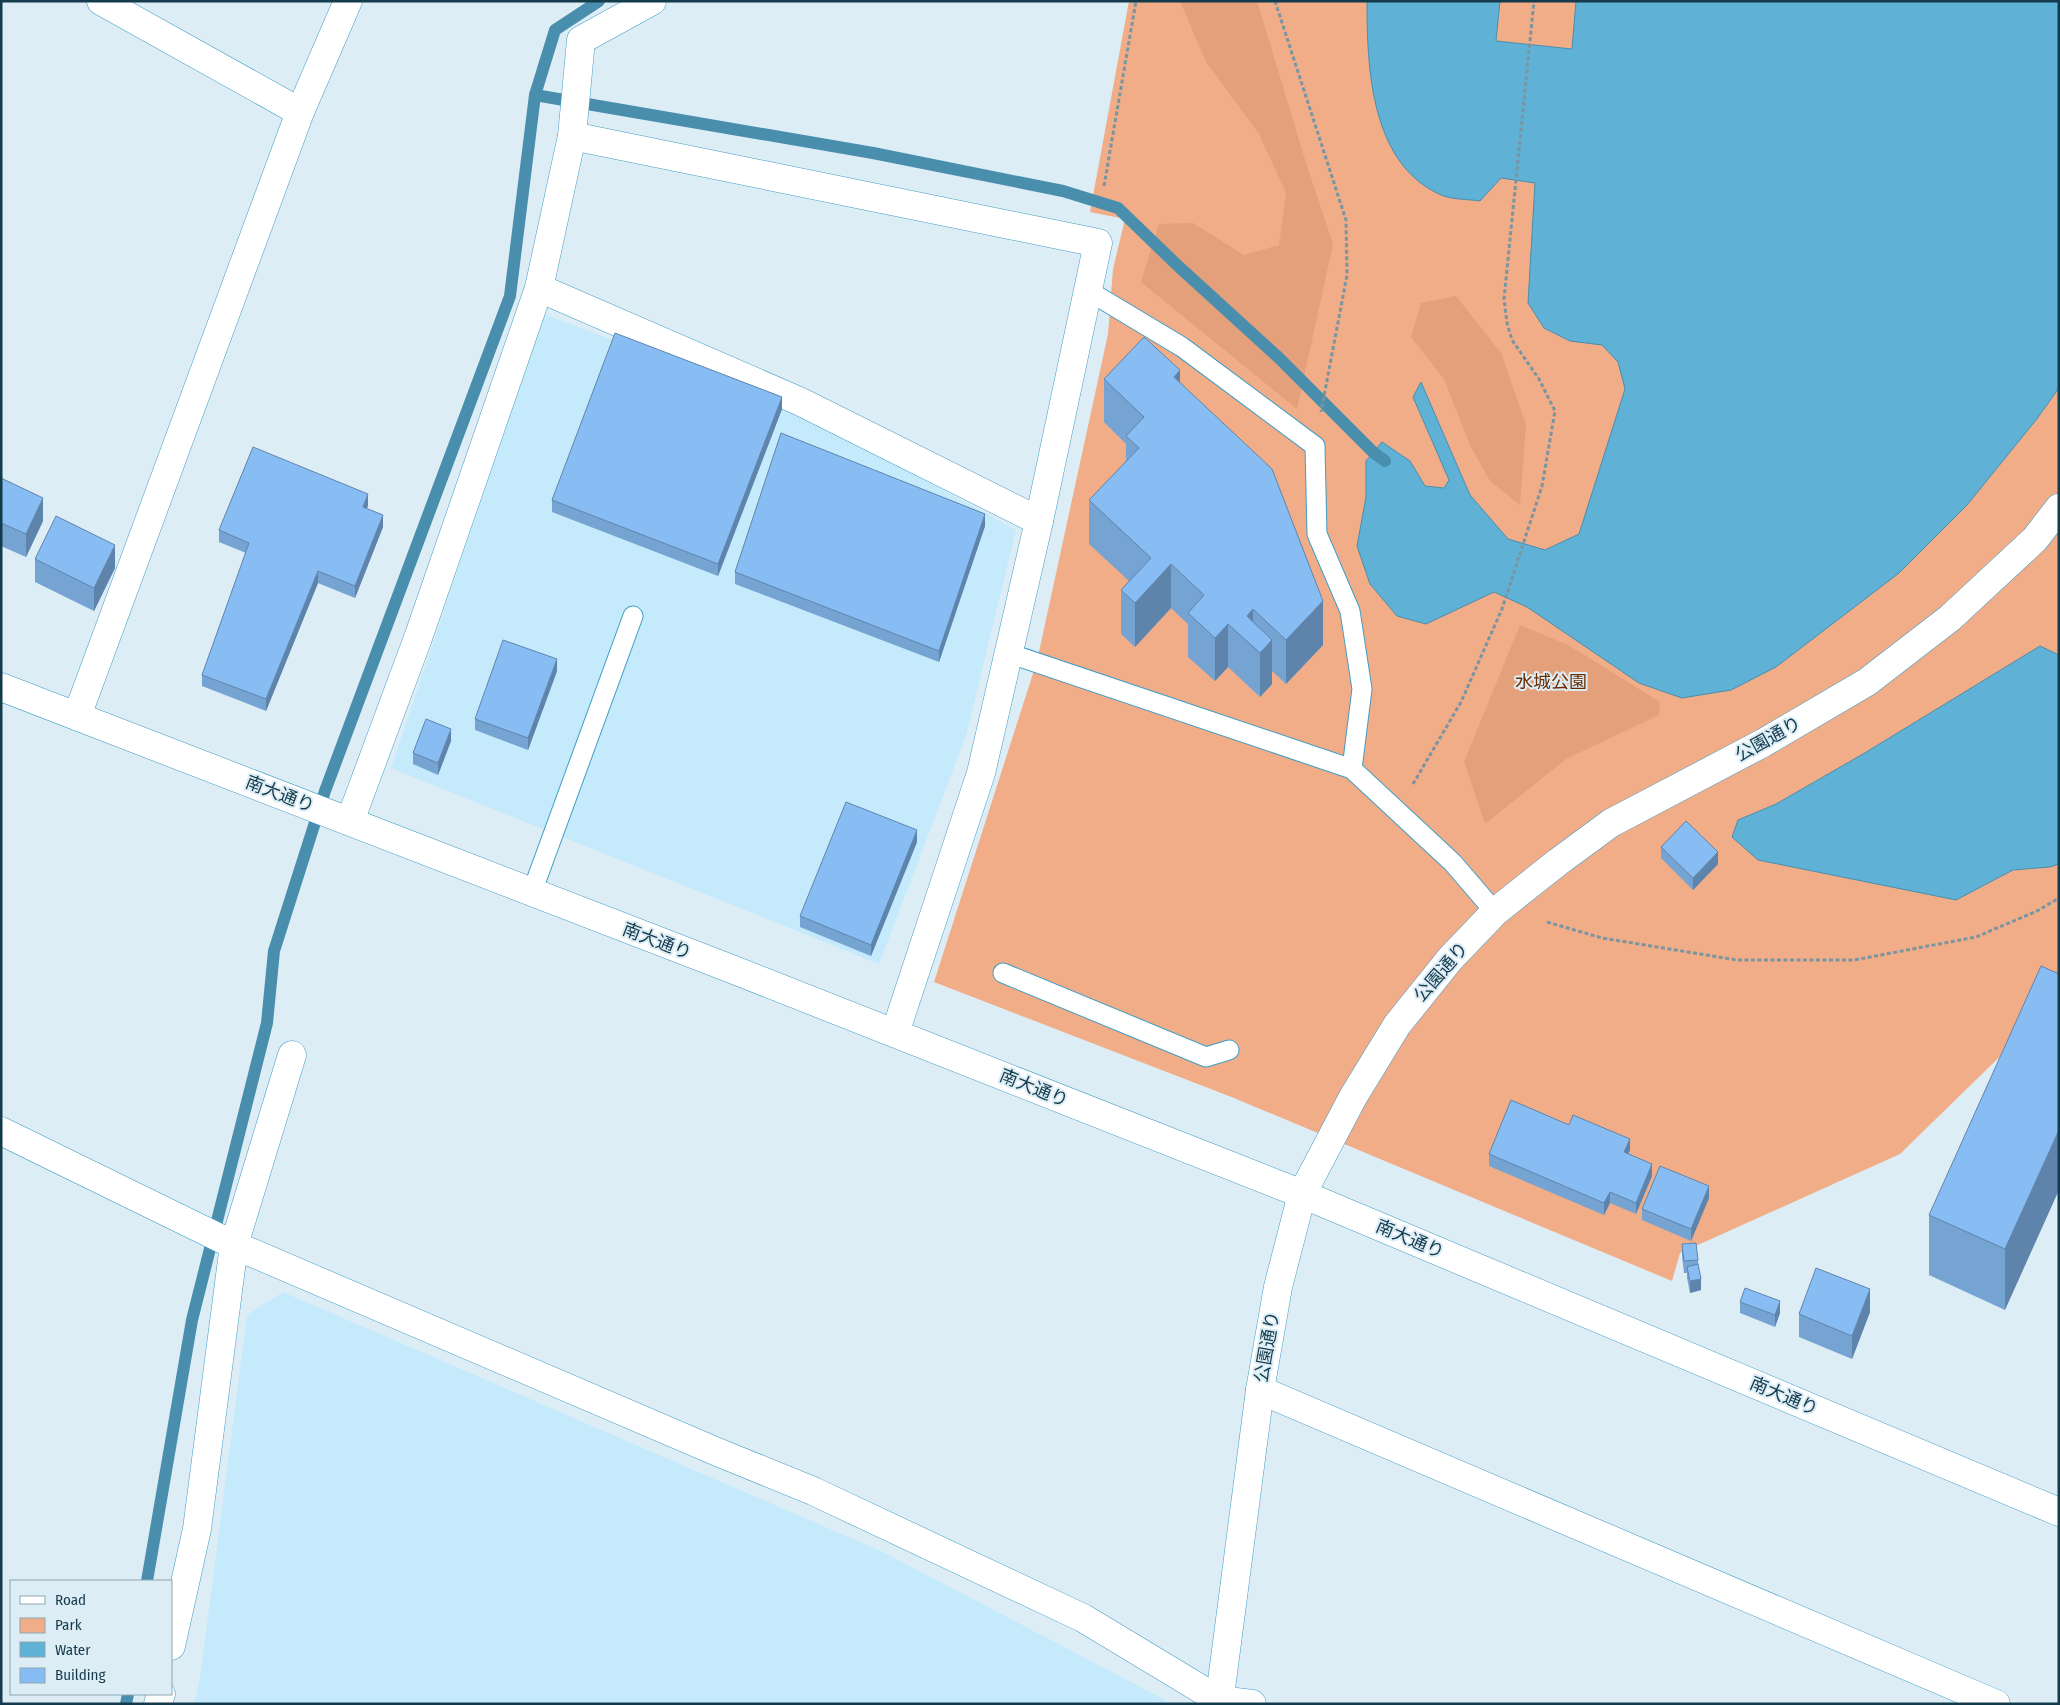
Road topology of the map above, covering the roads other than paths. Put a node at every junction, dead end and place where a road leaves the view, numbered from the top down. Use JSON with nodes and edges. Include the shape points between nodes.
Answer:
{"nodes":[{"id":1,"x":101,"y":1,"type":"edge"},
{"id":2,"x":348,"y":1,"type":"edge"},
{"id":3,"x":652,"y":1,"type":"edge"},
{"id":4,"x":300,"y":112,"type":"junction"},
{"id":5,"x":572,"y":136,"type":"junction"},
{"id":6,"x":539,"y":288,"type":"junction"},
{"id":7,"x":1087,"y":290,"type":"junction"},
{"id":8,"x":2059,"y":508,"type":"edge"},
{"id":9,"x":1039,"y":521,"type":"junction"},
{"id":10,"x":633,"y":616,"type":"dead end"},
{"id":11,"x":1008,"y":653,"type":"junction"},
{"id":12,"x":1,"y":687,"type":"edge"},
{"id":13,"x":77,"y":716,"type":"junction"},
{"id":14,"x":1352,"y":769,"type":"junction"},
{"id":15,"x":350,"y":821,"type":"junction"},
{"id":16,"x":532,"y":892,"type":"junction"},
{"id":17,"x":1495,"y":912,"type":"junction"},
{"id":18,"x":1003,"y":973,"type":"dead end"},
{"id":19,"x":896,"y":1034,"type":"junction"},
{"id":20,"x":1229,"y":1050,"type":"dead end"},
{"id":21,"x":292,"y":1055,"type":"dead end"},
{"id":22,"x":1,"y":1131,"type":"edge"},
{"id":23,"x":1302,"y":1194,"type":"junction"},
{"id":24,"x":234,"y":1245,"type":"junction"},
{"id":25,"x":1260,"y":1390,"type":"junction"},
{"id":26,"x":2059,"y":1512,"type":"edge"},
{"id":27,"x":172,"y":1642,"type":"edge"},
{"id":28,"x":1970,"y":1698,"type":"edge"},
{"id":29,"x":1219,"y":1702,"type":"edge"},
{"id":30,"x":1252,"y":1704,"type":"edge"},
{"id":31,"x":1996,"y":1704,"type":"edge"}],
"edges":[{"from":1,"to":4,"type":"street"},
{"from":2,"to":4,"type":"street"},
{"from":3,"to":5,"type":"street","via":[[581,40]]},
{"from":4,"to":13,"type":"street"},
{"from":5,"to":6,"type":"street"},
{"from":5,"to":7,"type":"street","via":[[1098,242]]},
{"from":6,"to":9,"type":"street","via":[[799,401]]},
{"from":6,"to":15,"type":"street","via":[[418,638]]},
{"from":7,"to":9,"type":"street"},
{"from":7,"to":14,"type":"lane","via":[[1182,347],[1315,446],[1317,534],[1350,611],[1362,689]]},
{"from":8,"to":17,"type":"street","name":"公園通り","via":[[2035,539],[1950,618],[1867,682],[1763,743],[1611,823]]},
{"from":9,"to":11,"type":"street"},
{"from":10,"to":16,"type":"lane"},
{"from":11,"to":14,"type":"lane"},
{"from":11,"to":19,"type":"street","via":[[981,772]]},
{"from":12,"to":13,"type":"street","name":"南大通り"},
{"from":13,"to":15,"type":"street","name":"南大通り"},
{"from":14,"to":17,"type":"lane","via":[[1453,863]]},
{"from":15,"to":16,"type":"street","name":"南大通り"},
{"from":16,"to":19,"type":"street","name":"南大通り"},
{"from":17,"to":23,"type":"street","name":"公園通り","via":[[1450,960],[1397,1025],[1353,1097]]},
{"from":18,"to":20,"type":"lane","via":[[1206,1057]]},
{"from":19,"to":23,"type":"street","name":"南大通り"},
{"from":21,"to":24,"type":"street"},
{"from":22,"to":24,"type":"street"},
{"from":23,"to":25,"type":"street","name":"公園通り","via":[[1278,1287]]},
{"from":23,"to":26,"type":"street","name":"南大通り"},
{"from":24,"to":27,"type":"street","via":[[197,1529]]},
{"from":24,"to":29,"type":"street","via":[[813,1491],[1083,1618]]},
{"from":25,"to":28,"type":"street"},
{"from":25,"to":29,"type":"street","name":"公園通り"},
{"from":28,"to":31,"type":"street"},
{"from":29,"to":30,"type":"street"}]}
